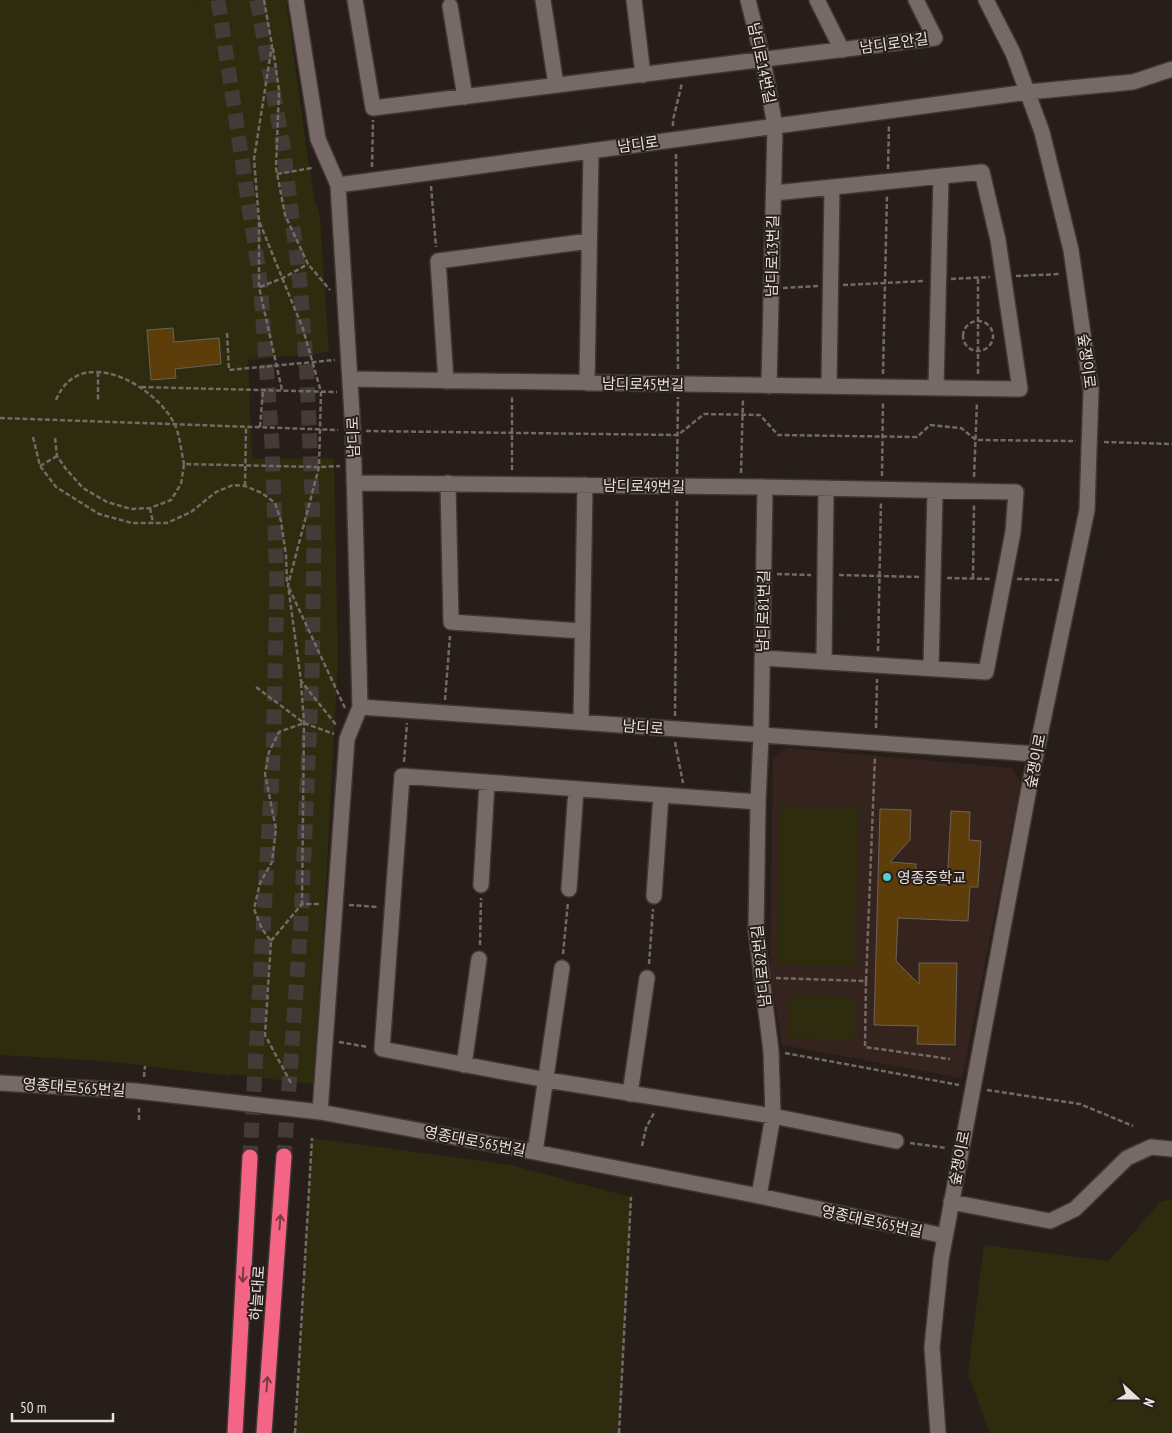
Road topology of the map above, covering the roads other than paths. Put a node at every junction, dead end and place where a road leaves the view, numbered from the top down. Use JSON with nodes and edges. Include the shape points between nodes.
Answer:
{"nodes":[{"id":1,"x":296,"y":0,"type":"edge"},
{"id":2,"x":355,"y":0,"type":"edge"},
{"id":3,"x":543,"y":0,"type":"edge"},
{"id":4,"x":634,"y":0,"type":"edge"},
{"id":5,"x":748,"y":0,"type":"edge"},
{"id":6,"x":817,"y":0,"type":"edge"},
{"id":7,"x":916,"y":0,"type":"edge"},
{"id":8,"x":986,"y":0,"type":"edge"},
{"id":9,"x":450,"y":6,"type":"dead end"},
{"id":10,"x":842,"y":50,"type":"junction"},
{"id":11,"x":763,"y":60,"type":"junction"},
{"id":12,"x":1172,"y":69,"type":"edge"},
{"id":13,"x":643,"y":75,"type":"junction"},
{"id":14,"x":556,"y":86,"type":"junction"},
{"id":15,"x":1028,"y":92,"type":"junction"},
{"id":16,"x":465,"y":97,"type":"junction"},
{"id":17,"x":775,"y":126,"type":"junction"},
{"id":18,"x":591,"y":151,"type":"junction"},
{"id":19,"x":941,"y":176,"type":"junction"},
{"id":20,"x":338,"y":185,"type":"junction"},
{"id":21,"x":832,"y":187,"type":"junction"},
{"id":22,"x":774,"y":193,"type":"junction"},
{"id":23,"x":589,"y":241,"type":"junction"},
{"id":24,"x":446,"y":380,"type":"junction"},
{"id":25,"x":587,"y":383,"type":"junction"},
{"id":26,"x":350,"y":386,"type":"junction"},
{"id":27,"x":769,"y":386,"type":"junction"},
{"id":28,"x":829,"y":386,"type":"junction"},
{"id":29,"x":936,"y":388,"type":"junction"},
{"id":30,"x":354,"y":482,"type":"junction"},
{"id":31,"x":448,"y":484,"type":"junction"},
{"id":32,"x":585,"y":485,"type":"junction"},
{"id":33,"x":765,"y":487,"type":"junction"},
{"id":34,"x":826,"y":488,"type":"junction"},
{"id":35,"x":935,"y":491,"type":"junction"},
{"id":36,"x":582,"y":631,"type":"junction"},
{"id":37,"x":762,"y":658,"type":"junction"},
{"id":38,"x":824,"y":662,"type":"junction"},
{"id":39,"x":931,"y":668,"type":"junction"},
{"id":40,"x":360,"y":707,"type":"junction"},
{"id":41,"x":581,"y":722,"type":"junction"},
{"id":42,"x":761,"y":735,"type":"junction"},
{"id":43,"x":1036,"y":754,"type":"junction"},
{"id":44,"x":487,"y":782,"type":"junction"},
{"id":45,"x":576,"y":789,"type":"junction"},
{"id":46,"x":661,"y":795,"type":"junction"},
{"id":47,"x":758,"y":802,"type":"junction"},
{"id":48,"x":481,"y":885,"type":"road end"},
{"id":49,"x":569,"y":890,"type":"road end"},
{"id":50,"x":654,"y":896,"type":"road end"},
{"id":51,"x":480,"y":959,"type":"road end"},
{"id":52,"x":562,"y":968,"type":"road end"},
{"id":53,"x":647,"y":978,"type":"road end"},
{"id":54,"x":464,"y":1065,"type":"junction"},
{"id":55,"x":546,"y":1080,"type":"junction"},
{"id":56,"x":0,"y":1082,"type":"edge"},
{"id":57,"x":630,"y":1094,"type":"junction"},
{"id":58,"x":320,"y":1112,"type":"junction"},
{"id":59,"x":773,"y":1116,"type":"junction"},
{"id":60,"x":896,"y":1141,"type":"road end"},
{"id":61,"x":1172,"y":1149,"type":"edge"},
{"id":62,"x":534,"y":1152,"type":"junction"},
{"id":63,"x":284,"y":1156,"type":"tunnel mouth"},
{"id":64,"x":250,"y":1157,"type":"tunnel mouth"},
{"id":65,"x":759,"y":1196,"type":"junction"},
{"id":66,"x":951,"y":1202,"type":"junction"},
{"id":67,"x":945,"y":1236,"type":"junction"},
{"id":68,"x":236,"y":1433,"type":"edge"},
{"id":69,"x":264,"y":1433,"type":"edge"},
{"id":70,"x":938,"y":1433,"type":"edge"}],
"edges":[{"from":1,"to":20,"type":"street","via":[[318,139]]},
{"from":2,"to":16,"type":"street","name":"남디로안길","via":[[373,108]]},
{"from":3,"to":14,"type":"street"},
{"from":4,"to":13,"type":"street"},
{"from":5,"to":11,"type":"street","name":"남디로14번길"},
{"from":6,"to":10,"type":"street","name":"남디로안길"},
{"from":7,"to":10,"type":"street","name":"남디로안길","via":[[935,38]]},
{"from":8,"to":15,"type":"street","name":"숲쟁이로","via":[[1013,53]]},
{"from":9,"to":16,"type":"street"},
{"from":10,"to":11,"type":"street","name":"남디로안길"},
{"from":11,"to":13,"type":"street","name":"남디로안길"},
{"from":11,"to":17,"type":"street","name":"남디로14번길"},
{"from":12,"to":15,"type":"street","via":[[1133,82]]},
{"from":13,"to":14,"type":"street","name":"남디로안길"},
{"from":14,"to":16,"type":"street","name":"남디로안길"},
{"from":15,"to":17,"type":"street","name":"남디로"},
{"from":15,"to":43,"type":"street","name":"숲쟁이로","via":[[1042,132],[1071,250],[1091,390],[1087,510]]},
{"from":17,"to":18,"type":"street","name":"남디로"},
{"from":17,"to":22,"type":"street","name":"남디로13번길"},
{"from":18,"to":20,"type":"street","name":"남디로"},
{"from":18,"to":23,"type":"street"},
{"from":19,"to":21,"type":"street","name":"남디로45번길"},
{"from":19,"to":29,"type":"street"},
{"from":19,"to":29,"type":"street","name":"남디로45번길","via":[[982,172],[998,240],[1020,389]]},
{"from":20,"to":26,"type":"street","name":"남디로"},
{"from":21,"to":22,"type":"street","name":"남디로45번길"},
{"from":21,"to":28,"type":"street"},
{"from":22,"to":27,"type":"street","name":"남디로13번길"},
{"from":23,"to":24,"type":"street","via":[[438,261]]},
{"from":23,"to":25,"type":"street"},
{"from":24,"to":25,"type":"street","name":"남디로45번길"},
{"from":24,"to":26,"type":"street","name":"남디로45번길"},
{"from":25,"to":27,"type":"street","name":"남디로45번길"},
{"from":26,"to":30,"type":"street","name":"남디로"},
{"from":27,"to":28,"type":"street","name":"남디로45번길"},
{"from":28,"to":29,"type":"street","name":"남디로45번길"},
{"from":30,"to":31,"type":"street","name":"남디로49번길"},
{"from":30,"to":40,"type":"street","name":"남디로"},
{"from":31,"to":32,"type":"street","name":"남디로49번길"},
{"from":31,"to":36,"type":"street","via":[[451,622]]},
{"from":32,"to":33,"type":"street","name":"남디로49번길"},
{"from":32,"to":36,"type":"street"},
{"from":33,"to":34,"type":"street","name":"남디로49번길"},
{"from":33,"to":37,"type":"street","name":"남디로81번길"},
{"from":34,"to":35,"type":"street","name":"남디로49번길"},
{"from":34,"to":38,"type":"street"},
{"from":35,"to":39,"type":"street"},
{"from":35,"to":39,"type":"street","name":"남디로49번길","via":[[1016,492],[1014,532],[986,672]]},
{"from":36,"to":41,"type":"street"},
{"from":37,"to":38,"type":"street"},
{"from":37,"to":42,"type":"street","name":"남디로81번길"},
{"from":38,"to":39,"type":"street"},
{"from":40,"to":41,"type":"street","name":"남디로"},
{"from":40,"to":58,"type":"street","via":[[350,732]]},
{"from":41,"to":42,"type":"street","name":"남디로"},
{"from":42,"to":43,"type":"street","name":"남디로"},
{"from":42,"to":47,"type":"street","name":"남디로82번길"},
{"from":43,"to":66,"type":"street","name":"숲쟁이로"},
{"from":44,"to":45,"type":"street"},
{"from":44,"to":48,"type":"street"},
{"from":44,"to":54,"type":"street","via":[[402,776],[382,1049]]},
{"from":45,"to":46,"type":"street"},
{"from":45,"to":49,"type":"street"},
{"from":46,"to":47,"type":"street"},
{"from":46,"to":50,"type":"street"},
{"from":47,"to":59,"type":"street","name":"남디로82번길","via":[[756,931],[771,1051]]},
{"from":51,"to":54,"type":"street"},
{"from":52,"to":55,"type":"street"},
{"from":53,"to":57,"type":"street"},
{"from":54,"to":55,"type":"street"},
{"from":55,"to":57,"type":"street"},
{"from":55,"to":62,"type":"street"},
{"from":56,"to":58,"type":"street","name":"영종대로565번길","via":[[136,1091]]},
{"from":57,"to":59,"type":"street"},
{"from":58,"to":62,"type":"street","name":"영종대로565번길"},
{"from":59,"to":60,"type":"street"},
{"from":59,"to":65,"type":"street","name":"남디로82번길"},
{"from":61,"to":66,"type":"street","via":[[1151,1147],[1126,1158],[1075,1209],[1050,1221]]},
{"from":62,"to":65,"type":"street","name":"영종대로565번길"},
{"from":69,"to":63,"type":"highway","name":"하늘대로","one_way":true},
{"from":64,"to":68,"type":"highway","name":"하늘대로","one_way":true},
{"from":65,"to":67,"type":"street","name":"영종대로565번길"},
{"from":66,"to":67,"type":"street","name":"숲쟁이로"},
{"from":67,"to":70,"type":"street","name":"숲쟁이로","via":[[932,1347]]}]}
